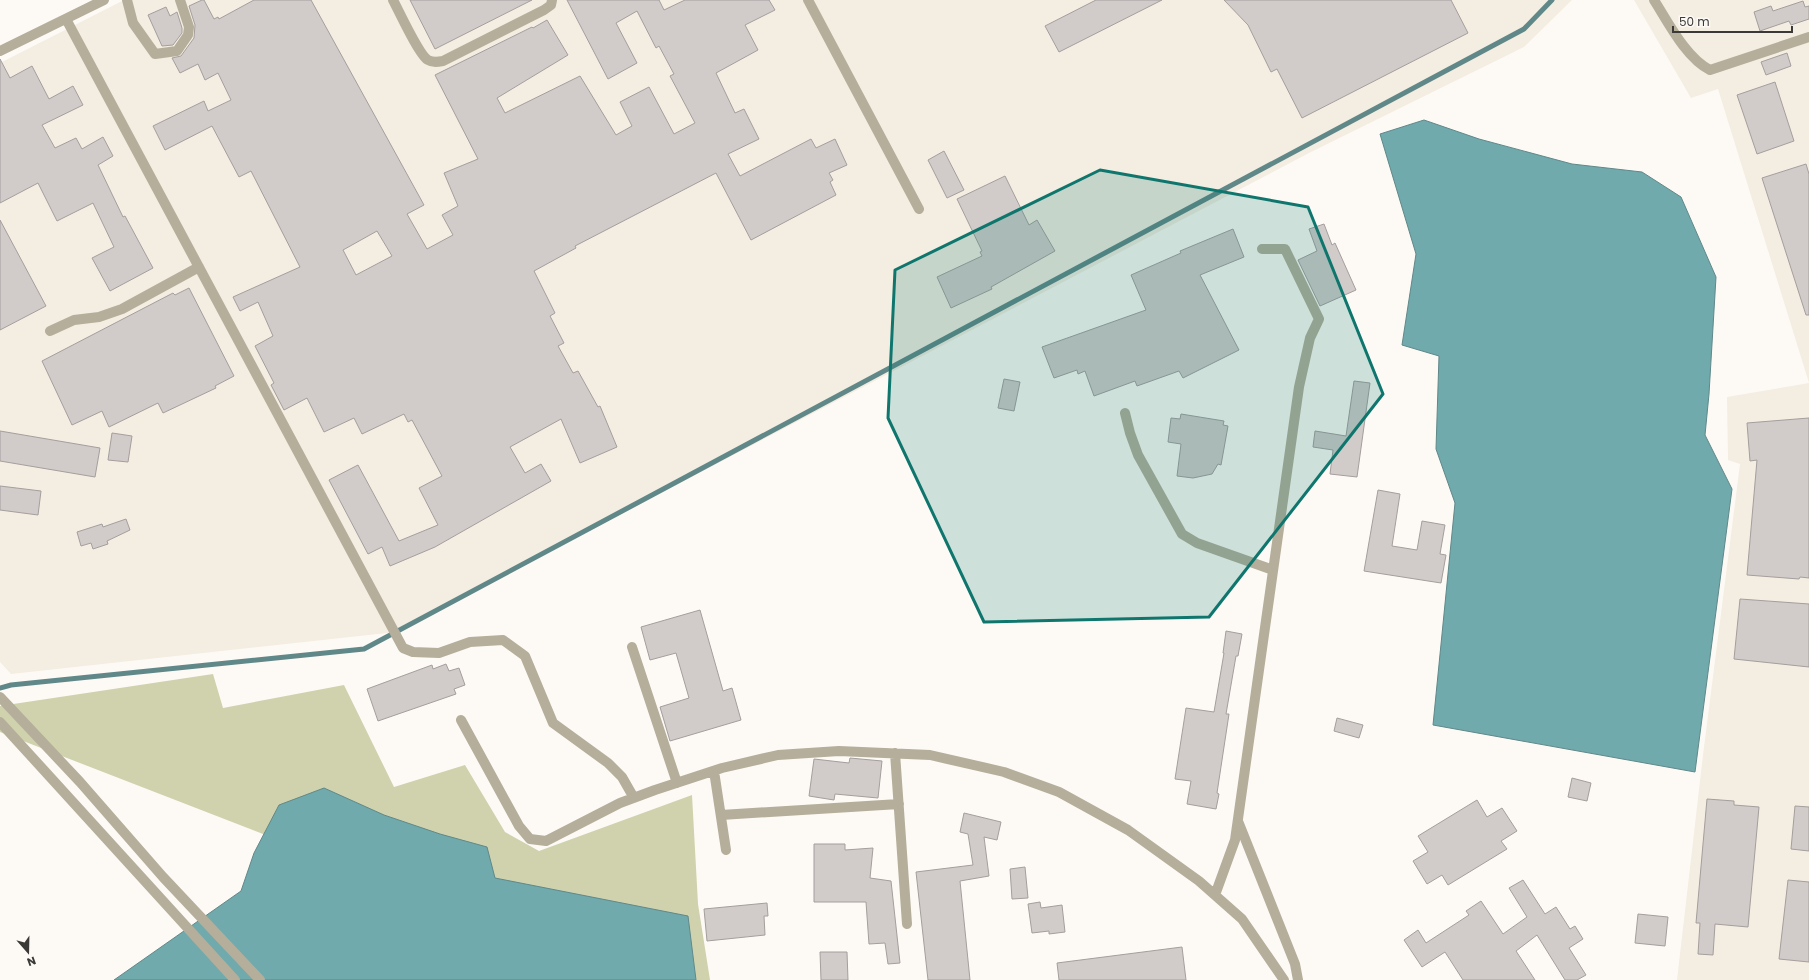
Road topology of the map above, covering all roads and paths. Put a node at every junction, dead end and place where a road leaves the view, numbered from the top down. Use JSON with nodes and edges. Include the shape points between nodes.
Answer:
{"nodes":[{"id":1,"x":104,"y":0,"type":"edge"},
{"id":2,"x":127,"y":0,"type":"edge"},
{"id":3,"x":180,"y":0,"type":"edge"},
{"id":4,"x":393,"y":0,"type":"edge"},
{"id":5,"x":552,"y":0,"type":"edge"},
{"id":6,"x":808,"y":0,"type":"edge"},
{"id":7,"x":1654,"y":0,"type":"edge"},
{"id":8,"x":66,"y":19,"type":"junction"},
{"id":9,"x":1809,"y":37,"type":"edge"},
{"id":10,"x":0,"y":51,"type":"edge"},
{"id":11,"x":919,"y":209,"type":"dead end"},
{"id":12,"x":1262,"y":249,"type":"dead end"},
{"id":13,"x":199,"y":266,"type":"junction"},
{"id":14,"x":50,"y":331,"type":"dead end"},
{"id":15,"x":1125,"y":413,"type":"dead end"},
{"id":16,"x":1273,"y":570,"type":"junction"},
{"id":17,"x":632,"y":647,"type":"dead end"},
{"id":18,"x":0,"y":697,"type":"edge"},
{"id":19,"x":460,"y":720,"type":"dead end"},
{"id":20,"x":0,"y":722,"type":"edge"},
{"id":21,"x":895,"y":753,"type":"junction"},
{"id":22,"x":714,"y":771,"type":"junction"},
{"id":23,"x":677,"y":782,"type":"junction"},
{"id":24,"x":634,"y":798,"type":"junction"},
{"id":25,"x":899,"y":804,"type":"junction"},
{"id":26,"x":721,"y":815,"type":"junction"},
{"id":27,"x":1238,"y":821,"type":"junction"},
{"id":28,"x":726,"y":850,"type":"dead end"},
{"id":29,"x":1215,"y":894,"type":"junction"},
{"id":30,"x":908,"y":924,"type":"dead end"},
{"id":31,"x":235,"y":980,"type":"edge"},
{"id":32,"x":260,"y":980,"type":"edge"},
{"id":33,"x":1284,"y":980,"type":"edge"},
{"id":34,"x":1298,"y":980,"type":"edge"}],
"edges":[{"from":1,"to":8,"type":"street"},
{"from":2,"to":3,"type":"street","via":[[133,22],[155,54],[177,51],[188,35],[187,20]]},
{"from":4,"to":5,"type":"street","via":[[421,52],[427,60],[435,62],[443,61],[544,10],[551,5]]},
{"from":6,"to":11,"type":"street"},
{"from":7,"to":9,"type":"street","via":[[1682,42],[1702,66],[1710,70]]},
{"from":8,"to":10,"type":"street"},
{"from":8,"to":13,"type":"street"},
{"from":12,"to":16,"type":"street","via":[[1285,249],[1319,319],[1307,349],[1299,387]]},
{"from":13,"to":14,"type":"street","via":[[122,309],[100,317],[74,320]]},
{"from":13,"to":24,"type":"street","via":[[404,648],[412,652],[440,653],[470,642],[503,640],[525,656],[553,723],[608,763],[622,777]]},
{"from":15,"to":16,"type":"street","via":[[1138,455],[1182,534],[1197,543]]},
{"from":16,"to":27,"type":"street"},
{"from":17,"to":23,"type":"street"},
{"from":18,"to":32,"type":"street"},
{"from":19,"to":24,"type":"street","via":[[519,826],[530,839],[546,841]]},
{"from":20,"to":31,"type":"street"},
{"from":21,"to":22,"type":"street","via":[[839,751],[778,755]]},
{"from":21,"to":25,"type":"street"},
{"from":21,"to":29,"type":"street","via":[[930,755],[1004,772],[1059,792],[1128,830]]},
{"from":22,"to":23,"type":"street"},
{"from":22,"to":26,"type":"street"},
{"from":23,"to":24,"type":"street"},
{"from":25,"to":26,"type":"street"},
{"from":25,"to":30,"type":"street"},
{"from":26,"to":28,"type":"street"},
{"from":27,"to":29,"type":"street","via":[[1235,840]]},
{"from":27,"to":34,"type":"street","via":[[1295,964]]},
{"from":29,"to":33,"type":"street","via":[[1242,918]]}]}
